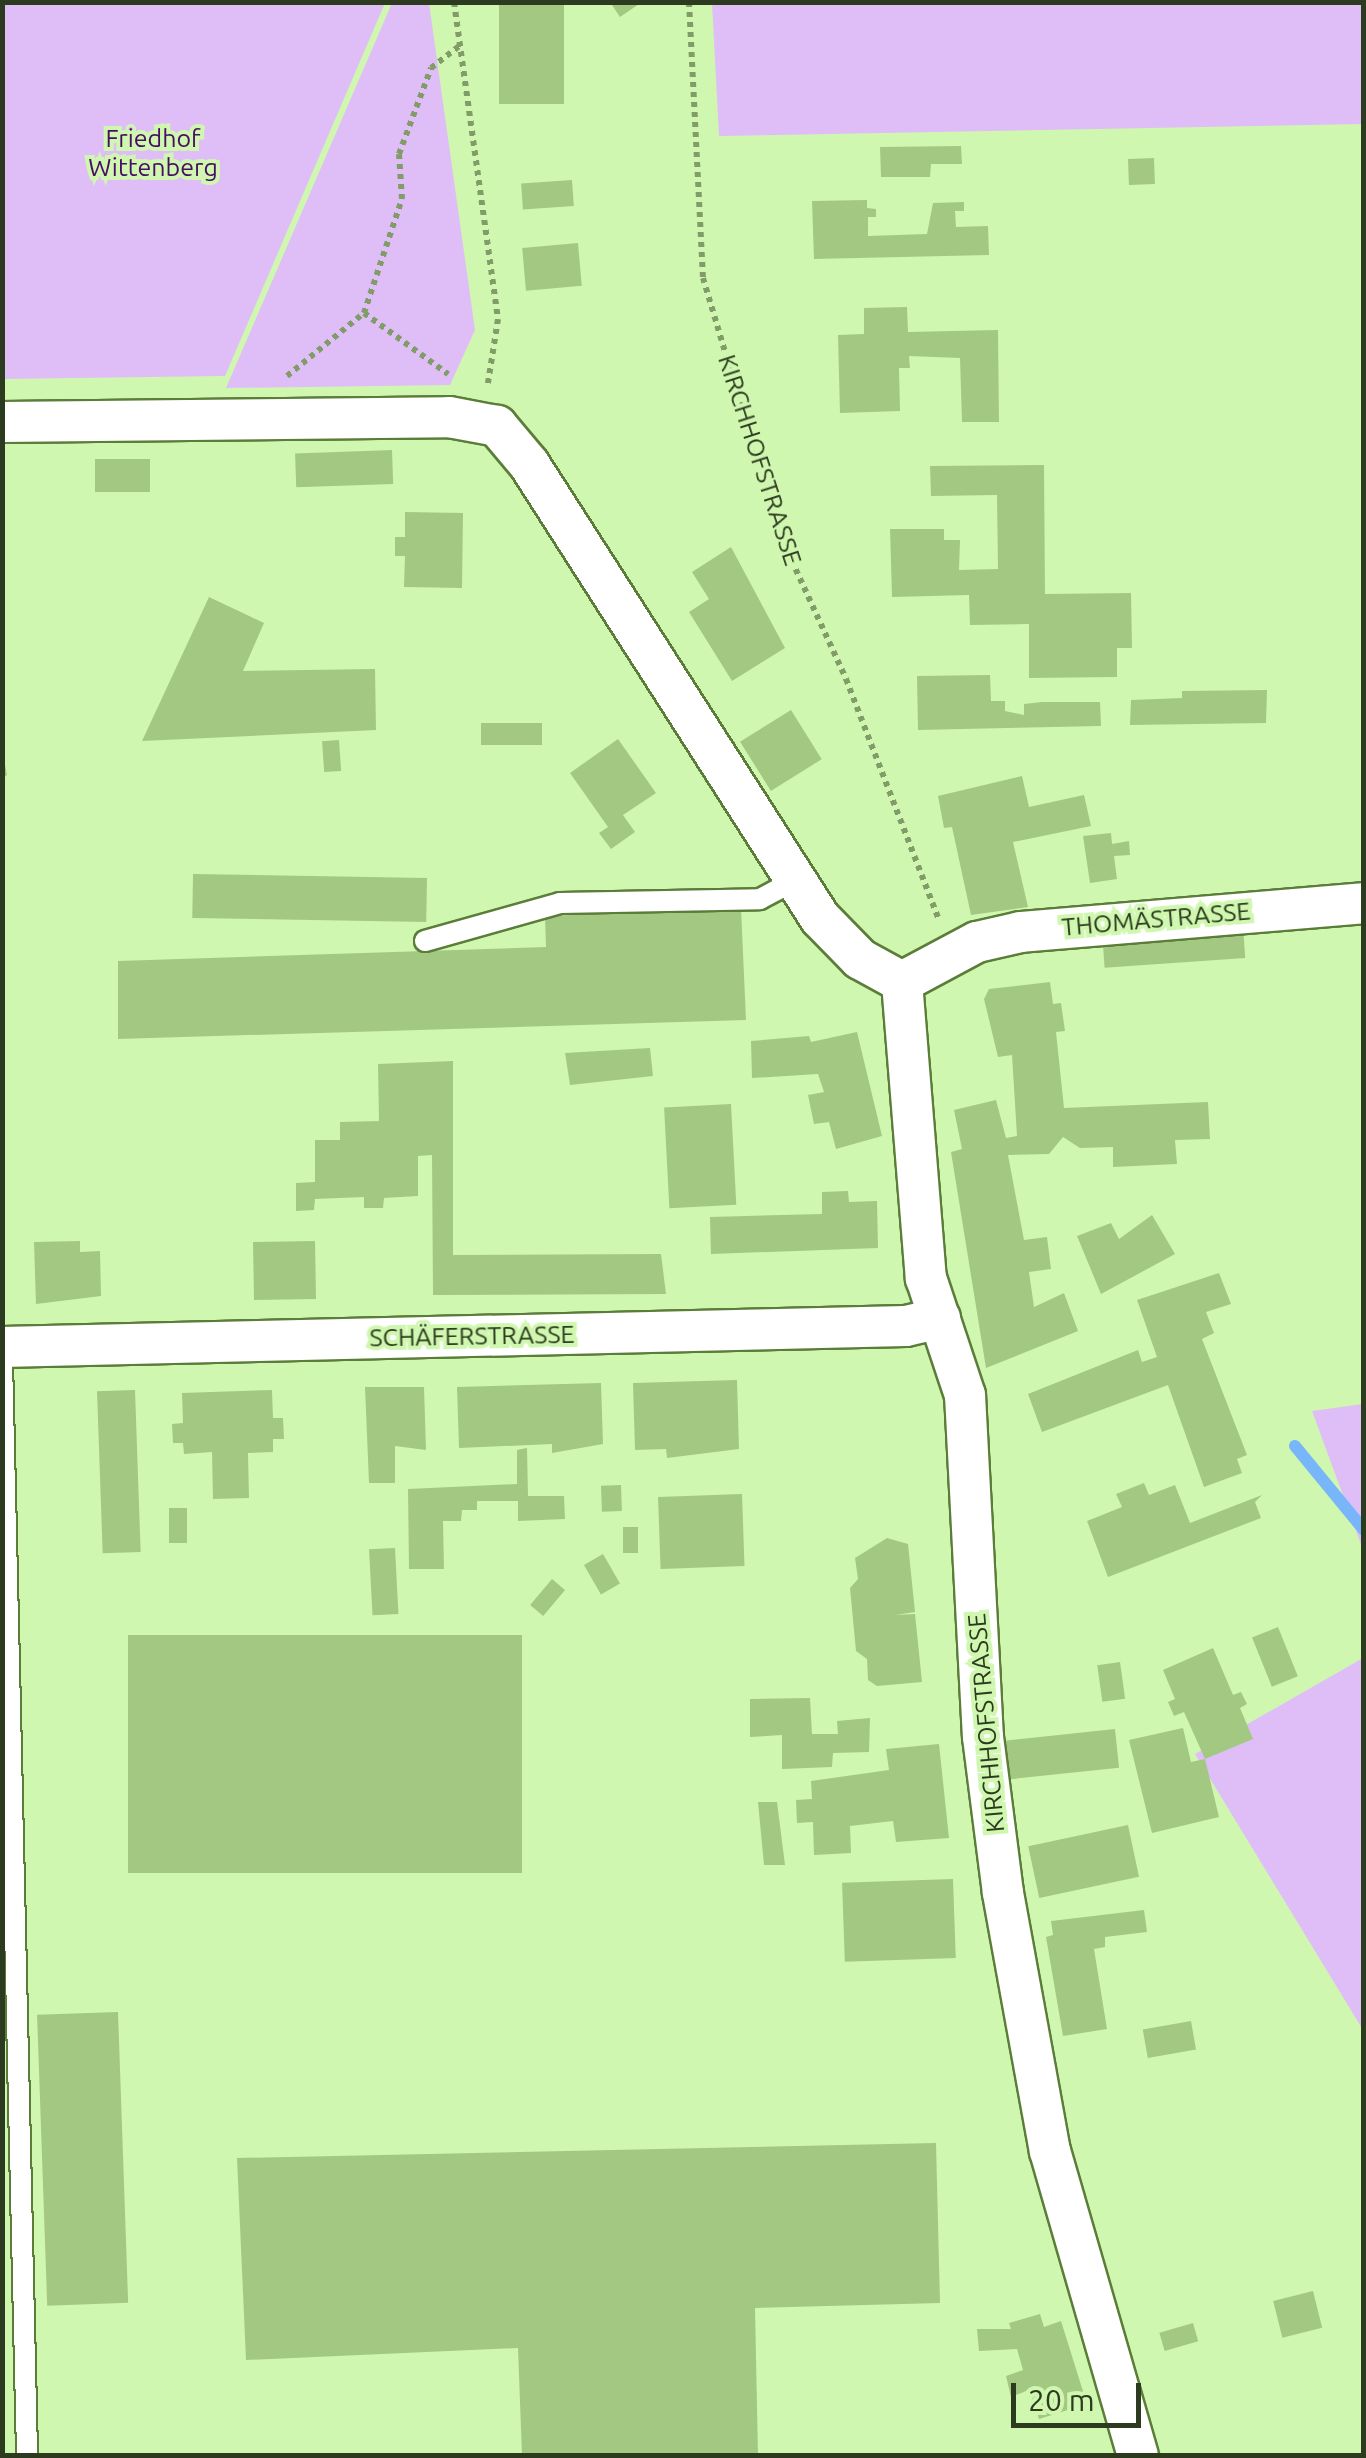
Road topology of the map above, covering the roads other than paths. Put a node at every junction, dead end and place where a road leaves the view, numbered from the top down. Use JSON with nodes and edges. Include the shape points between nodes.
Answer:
{"nodes":[{"id":1,"x":2,"y":422,"type":"edge"},
{"id":2,"x":794,"y":881,"type":"junction"},
{"id":3,"x":1364,"y":903,"type":"edge"},
{"id":4,"x":424,"y":941,"type":"dead end"},
{"id":5,"x":902,"y":982,"type":"junction"},
{"id":6,"x":940,"y":1318,"type":"junction"},
{"id":7,"x":2,"y":1347,"type":"edge"},
{"id":8,"x":2,"y":1360,"type":"edge"},
{"id":9,"x":27,"y":2456,"type":"edge"},
{"id":10,"x":1138,"y":2456,"type":"edge"}],
"edges":[{"from":1,"to":2,"type":"street","via":[[466,419],[496,426],[529,464]]},
{"from":2,"to":4,"type":"lane","via":[[760,899],[560,902]]},
{"from":2,"to":5,"type":"street","via":[[840,943]]},
{"from":3,"to":5,"type":"street","name":"THOMÄSTRASSE","via":[[1021,932],[952,954]]},
{"from":5,"to":6,"type":"street","name":"KIRCHHOFSTRASSE","via":[[922,1247]]},
{"from":6,"to":7,"type":"street","name":"SCHÄFERSTRASSE","via":[[906,1326]]},
{"from":6,"to":10,"type":"street","name":"KIRCHHOFSTRASSE","via":[[965,1395],[983,1737],[1003,1894],[1054,2168]]},
{"from":8,"to":9,"type":"lane"}]}
